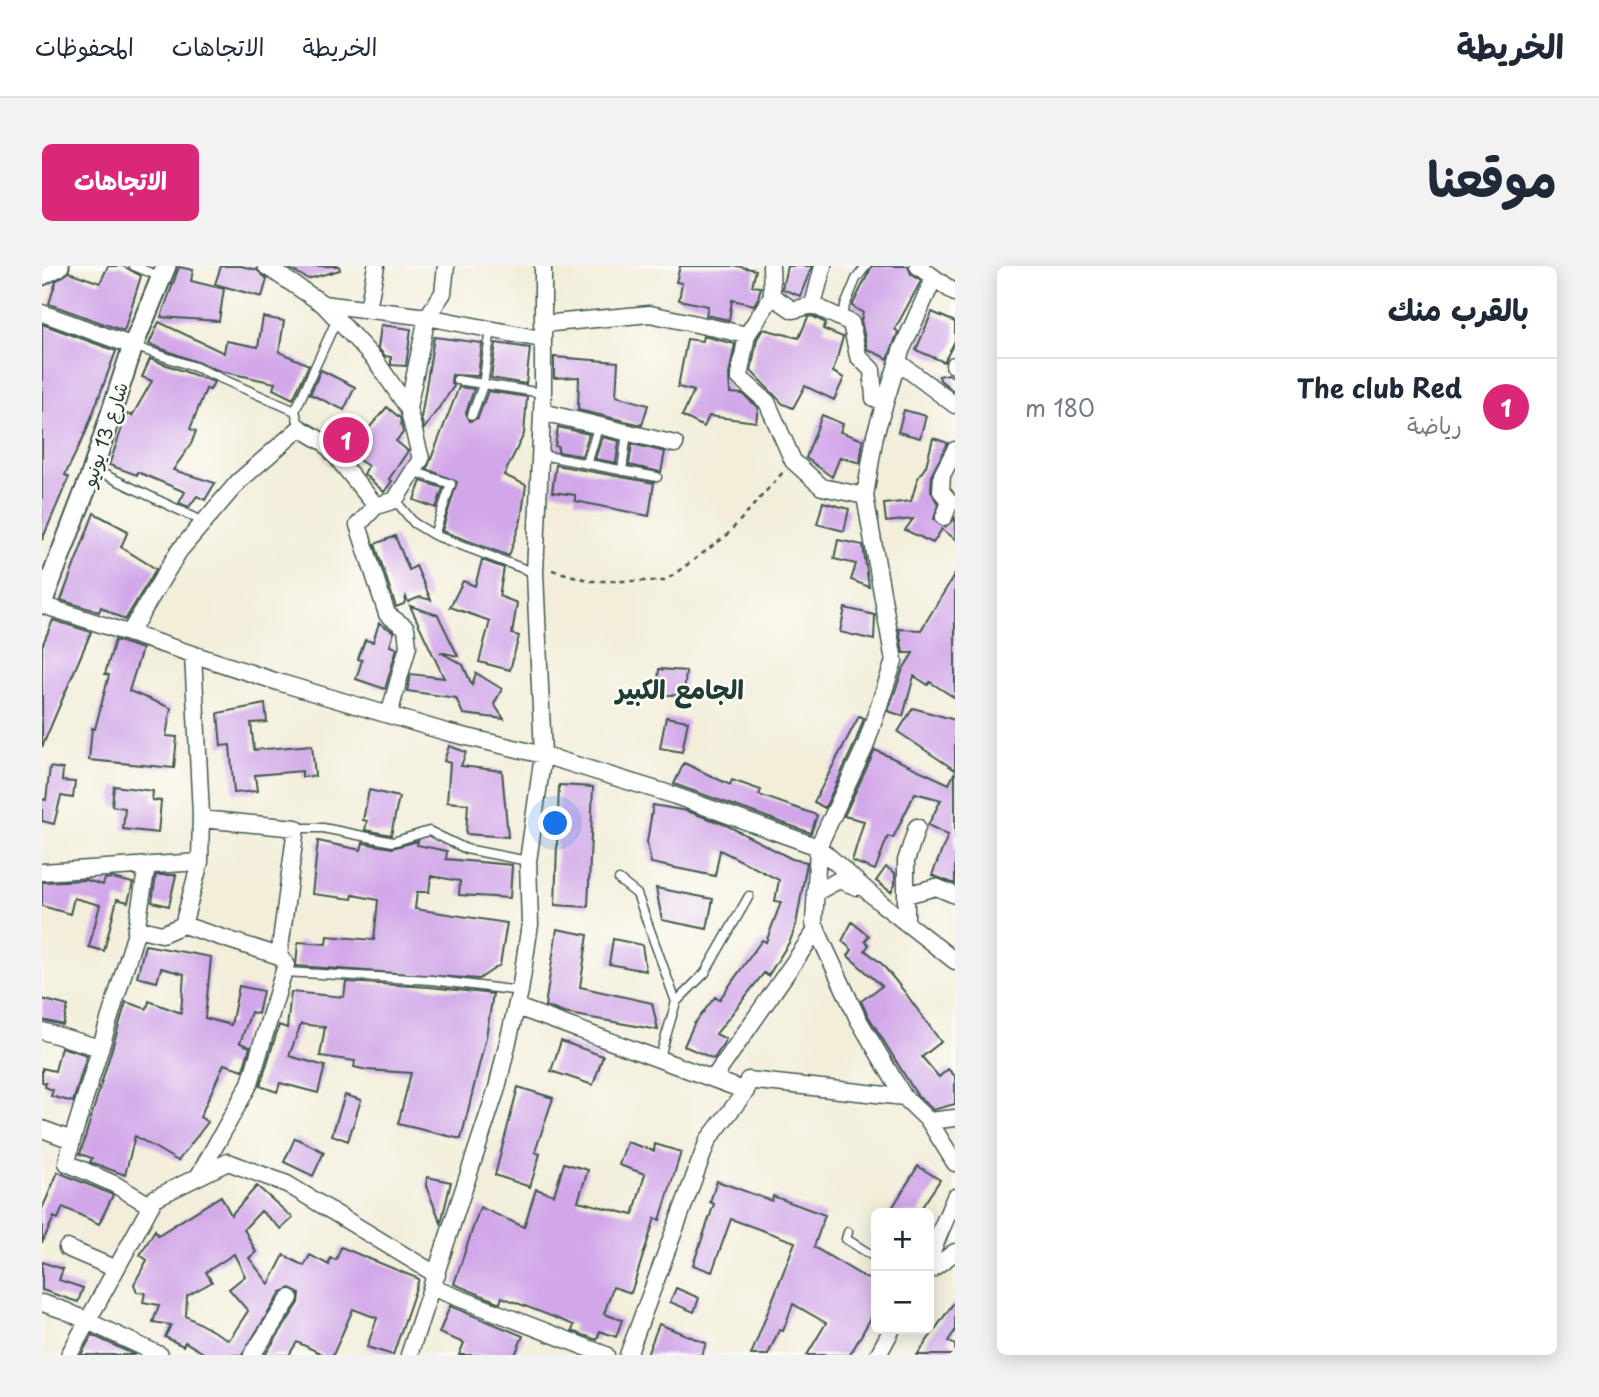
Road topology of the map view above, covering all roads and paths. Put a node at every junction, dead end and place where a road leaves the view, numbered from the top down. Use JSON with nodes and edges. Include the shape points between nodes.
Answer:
{"nodes":[{"id":1,"x":59,"y":266,"type":"edge"},
{"id":2,"x":134,"y":266,"type":"edge"},
{"id":3,"x":266,"y":266,"type":"edge"},
{"id":4,"x":376,"y":266,"type":"edge"},
{"id":5,"x":446,"y":266,"type":"edge"},
{"id":6,"x":543,"y":266,"type":"edge"},
{"id":7,"x":771,"y":266,"type":"edge"},
{"id":8,"x":823,"y":266,"type":"edge"},
{"id":9,"x":866,"y":266,"type":"edge"},
{"id":10,"x":918,"y":266,"type":"edge"},
{"id":11,"x":162,"y":271,"type":"edge"},
{"id":12,"x":42,"y":275,"type":"edge"},
{"id":13,"x":933,"y":280,"type":"junction"},
{"id":14,"x":955,"y":293,"type":"edge"},
{"id":15,"x":772,"y":296,"type":"junction"},
{"id":16,"x":323,"y":304,"type":"junction"},
{"id":17,"x":813,"y":305,"type":"junction"},
{"id":18,"x":368,"y":309,"type":"junction"},
{"id":19,"x":42,"y":313,"type":"edge"},
{"id":20,"x":427,"y":317,"type":"junction"},
{"id":21,"x":840,"y":317,"type":"junction"},
{"id":22,"x":337,"y":318,"type":"junction"},
{"id":23,"x":491,"y":328,"type":"junction"},
{"id":24,"x":541,"y":331,"type":"junction"},
{"id":25,"x":747,"y":335,"type":"junction"},
{"id":26,"x":133,"y":346,"type":"junction"},
{"id":27,"x":898,"y":362,"type":"junction"},
{"id":28,"x":457,"y":380,"type":"dead end"},
{"id":29,"x":483,"y":385,"type":"junction"},
{"id":30,"x":543,"y":393,"type":"junction"},
{"id":31,"x":885,"y":403,"type":"junction"},
{"id":32,"x":955,"y":405,"type":"edge"},
{"id":33,"x":408,"y":408,"type":"junction"},
{"id":34,"x":295,"y":411,"type":"junction"},
{"id":35,"x":542,"y":412,"type":"junction"},
{"id":36,"x":472,"y":415,"type":"dead end"},
{"id":37,"x":599,"y":424,"type":"junction"},
{"id":38,"x":300,"y":428,"type":"junction"},
{"id":39,"x":627,"y":432,"type":"junction"},
{"id":40,"x":675,"y":444,"type":"dead end"},
{"id":41,"x":955,"y":450,"type":"edge"},
{"id":42,"x":541,"y":455,"type":"junction"},
{"id":43,"x":793,"y":461,"type":"junction"},
{"id":44,"x":587,"y":464,"type":"junction"},
{"id":45,"x":93,"y":469,"type":"junction"},
{"id":46,"x":414,"y":471,"type":"junction"},
{"id":47,"x":622,"y":471,"type":"junction"},
{"id":48,"x":657,"y":477,"type":"dead end"},
{"id":49,"x":865,"y":496,"type":"junction"},
{"id":50,"x":395,"y":500,"type":"junction"},
{"id":51,"x":376,"y":506,"type":"junction"},
{"id":52,"x":944,"y":517,"type":"dead end"},
{"id":53,"x":204,"y":522,"type":"junction"},
{"id":54,"x":434,"y":535,"type":"junction"},
{"id":55,"x":535,"y":569,"type":"junction"},
{"id":56,"x":42,"y":601,"type":"edge"},
{"id":57,"x":130,"y":632,"type":"junction"},
{"id":58,"x":193,"y":654,"type":"junction"},
{"id":59,"x":389,"y":715,"type":"junction"},
{"id":60,"x":543,"y":755,"type":"junction"},
{"id":61,"x":201,"y":819,"type":"junction"},
{"id":62,"x":917,"y":827,"type":"dead end"},
{"id":63,"x":296,"y":828,"type":"junction"},
{"id":64,"x":818,"y":847,"type":"junction"},
{"id":65,"x":528,"y":861,"type":"junction"},
{"id":66,"x":200,"y":862,"type":"junction"},
{"id":67,"x":147,"y":866,"type":"junction"},
{"id":68,"x":42,"y":872,"type":"edge"},
{"id":69,"x":619,"y":880,"type":"dead end"},
{"id":70,"x":865,"y":890,"type":"junction"},
{"id":71,"x":815,"y":893,"type":"junction"},
{"id":72,"x":906,"y":895,"type":"junction"},
{"id":73,"x":955,"y":895,"type":"edge"},
{"id":74,"x":749,"y":896,"type":"dead end"},
{"id":75,"x":906,"y":923,"type":"junction"},
{"id":76,"x":183,"y":925,"type":"junction"},
{"id":77,"x":136,"y":928,"type":"junction"},
{"id":78,"x":817,"y":929,"type":"junction"},
{"id":79,"x":279,"y":956,"type":"junction"},
{"id":80,"x":955,"y":961,"type":"edge"},
{"id":81,"x":284,"y":972,"type":"junction"},
{"id":82,"x":520,"y":991,"type":"junction"},
{"id":83,"x":676,"y":1002,"type":"junction"},
{"id":84,"x":517,"y":1007,"type":"junction"},
{"id":85,"x":42,"y":1031,"type":"edge"},
{"id":86,"x":100,"y":1048,"type":"junction"},
{"id":87,"x":659,"y":1060,"type":"junction"},
{"id":88,"x":713,"y":1079,"type":"junction"},
{"id":89,"x":746,"y":1091,"type":"junction"},
{"id":90,"x":904,"y":1097,"type":"junction"},
{"id":91,"x":955,"y":1118,"type":"edge"},
{"id":92,"x":929,"y":1121,"type":"junction"},
{"id":93,"x":42,"y":1129,"type":"edge"},
{"id":94,"x":72,"y":1140,"type":"junction"},
{"id":95,"x":955,"y":1163,"type":"edge"},
{"id":96,"x":198,"y":1177,"type":"junction"},
{"id":97,"x":955,"y":1197,"type":"edge"},
{"id":98,"x":150,"y":1206,"type":"junction"},
{"id":99,"x":848,"y":1232,"type":"dead end"},
{"id":100,"x":934,"y":1246,"type":"edge"},
{"id":101,"x":67,"y":1248,"type":"dead end"},
{"id":102,"x":955,"y":1252,"type":"edge"},
{"id":103,"x":871,"y":1255,"type":"edge"},
{"id":104,"x":116,"y":1269,"type":"junction"},
{"id":105,"x":930,"y":1271,"type":"edge"},
{"id":106,"x":435,"y":1282,"type":"junction"},
{"id":107,"x":290,"y":1298,"type":"dead end"},
{"id":108,"x":42,"y":1303,"type":"edge"},
{"id":109,"x":87,"y":1321,"type":"junction"},
{"id":110,"x":889,"y":1334,"type":"edge"},
{"id":111,"x":69,"y":1355,"type":"edge"},
{"id":112,"x":160,"y":1355,"type":"edge"},
{"id":113,"x":252,"y":1355,"type":"edge"},
{"id":114,"x":409,"y":1355,"type":"edge"},
{"id":115,"x":606,"y":1355,"type":"edge"},
{"id":116,"x":628,"y":1355,"type":"edge"},
{"id":117,"x":877,"y":1355,"type":"edge"}],
"edges":[{"from":1,"to":12,"type":"street"},
{"from":2,"to":11,"type":"lane"},
{"from":3,"to":16,"type":"street"},
{"from":4,"to":18,"type":"street"},
{"from":5,"to":20,"type":"street","via":[[443,293]]},
{"from":6,"to":24,"type":"street"},
{"from":7,"to":15,"type":"street"},
{"from":8,"to":17,"type":"street"},
{"from":9,"to":21,"type":"lane"},
{"from":10,"to":13,"type":"street"},
{"from":11,"to":26,"type":"street","name":"شارع 13 يونيو"},
{"from":13,"to":14,"type":"street"},
{"from":13,"to":27,"type":"street"},
{"from":15,"to":17,"type":"street","via":[[793,310]]},
{"from":15,"to":25,"type":"street"},
{"from":16,"to":18,"type":"street"},
{"from":16,"to":22,"type":"street"},
{"from":17,"to":21,"type":"street"},
{"from":18,"to":20,"type":"street"},
{"from":19,"to":26,"type":"street"},
{"from":20,"to":23,"type":"street"},
{"from":20,"to":33,"type":"street"},
{"from":21,"to":31,"type":"street","via":[[851,323],[858,356],[872,370],[874,398]]},
{"from":22,"to":33,"type":"street","via":[[376,361]]},
{"from":22,"to":34,"type":"lane"},
{"from":23,"to":24,"type":"street"},
{"from":23,"to":29,"type":"lane"},
{"from":24,"to":25,"type":"street","via":[[650,314]]},
{"from":24,"to":30,"type":"street"},
{"from":25,"to":43,"type":"street","via":[[740,377],[767,402]]},
{"from":26,"to":34,"type":"lane","via":[[195,367]]},
{"from":26,"to":45,"type":"street","name":"شارع 13 يونيو"},
{"from":27,"to":31,"type":"street"},
{"from":27,"to":32,"type":"street"},
{"from":28,"to":29,"type":"lane"},
{"from":29,"to":30,"type":"lane"},
{"from":29,"to":36,"type":"lane"},
{"from":30,"to":35,"type":"street"},
{"from":31,"to":49,"type":"street","via":[[874,435]]},
{"from":33,"to":46,"type":"street","via":[[421,459]]},
{"from":34,"to":38,"type":"lane"},
{"from":35,"to":37,"type":"street"},
{"from":35,"to":42,"type":"street"},
{"from":37,"to":39,"type":"street"},
{"from":37,"to":44,"type":"lane"},
{"from":38,"to":51,"type":"street","via":[[325,443]]},
{"from":38,"to":53,"type":"street","via":[[239,481]]},
{"from":39,"to":40,"type":"street"},
{"from":39,"to":47,"type":"lane"},
{"from":41,"to":52,"type":"street","via":[[942,475],[941,491],[950,502]]},
{"from":42,"to":44,"type":"lane"},
{"from":42,"to":55,"type":"street"},
{"from":43,"to":49,"type":"street","via":[[822,487]]},
{"from":43,"to":55,"type":"path","via":[[726,536],[664,581],[591,581]]},
{"from":44,"to":47,"type":"lane"},
{"from":45,"to":53,"type":"lane"},
{"from":45,"to":56,"type":"street","name":"شارع 13 يونيو"},
{"from":46,"to":50,"type":"street"},
{"from":46,"to":54,"type":"lane","via":[[451,484]]},
{"from":47,"to":48,"type":"lane"},
{"from":49,"to":64,"type":"street","via":[[894,661],[865,747]]},
{"from":50,"to":51,"type":"street"},
{"from":50,"to":54,"type":"lane","via":[[414,523]]},
{"from":51,"to":59,"type":"street","via":[[358,525],[387,614],[406,628],[408,646]]},
{"from":53,"to":57,"type":"street","via":[[179,551]]},
{"from":54,"to":55,"type":"lane"},
{"from":55,"to":60,"type":"street"},
{"from":56,"to":57,"type":"street"},
{"from":57,"to":58,"type":"street"},
{"from":58,"to":59,"type":"street"},
{"from":58,"to":61,"type":"street"},
{"from":59,"to":60,"type":"street"},
{"from":60,"to":64,"type":"street"},
{"from":60,"to":65,"type":"street"},
{"from":61,"to":63,"type":"street"},
{"from":61,"to":66,"type":"street"},
{"from":62,"to":72,"type":"street","via":[[906,861]]},
{"from":63,"to":65,"type":"lane","via":[[323,828],[393,842],[429,831],[466,849]]},
{"from":63,"to":79,"type":"street"},
{"from":64,"to":70,"type":"street"},
{"from":64,"to":71,"type":"street"},
{"from":65,"to":82,"type":"street","via":[[530,923]]},
{"from":66,"to":67,"type":"street"},
{"from":66,"to":76,"type":"street"},
{"from":67,"to":68,"type":"street"},
{"from":67,"to":77,"type":"street"},
{"from":69,"to":83,"type":"lane","via":[[637,894]]},
{"from":70,"to":71,"type":"street","via":[[839,880]]},
{"from":70,"to":75,"type":"street"},
{"from":71,"to":78,"type":"street"},
{"from":72,"to":73,"type":"street","via":[[936,887]]},
{"from":72,"to":75,"type":"street"},
{"from":74,"to":83,"type":"lane","via":[[705,973]]},
{"from":75,"to":80,"type":"street"},
{"from":76,"to":77,"type":"street","via":[[162,934]]},
{"from":76,"to":79,"type":"street"},
{"from":77,"to":86,"type":"street"},
{"from":78,"to":88,"type":"street"},
{"from":78,"to":90,"type":"street","via":[[859,1019]]},
{"from":79,"to":81,"type":"street","via":[[286,964]]},
{"from":81,"to":82,"type":"lane","via":[[431,980]]},
{"from":81,"to":96,"type":"street","via":[[250,1083]]},
{"from":82,"to":84,"type":"street"},
{"from":83,"to":87,"type":"lane"},
{"from":84,"to":87,"type":"street"},
{"from":84,"to":106,"type":"street","via":[[497,1088]]},
{"from":85,"to":86,"type":"street"},
{"from":86,"to":94,"type":"street"},
{"from":87,"to":88,"type":"street"},
{"from":88,"to":89,"type":"street"},
{"from":89,"to":90,"type":"street","via":[[748,1080]]},
{"from":89,"to":116,"type":"street","via":[[708,1140]]},
{"from":90,"to":92,"type":"street"},
{"from":91,"to":92,"type":"street"},
{"from":92,"to":95,"type":"street"},
{"from":93,"to":94,"type":"street"},
{"from":94,"to":98,"type":"street","via":[[67,1163]]},
{"from":96,"to":98,"type":"street","via":[[155,1198]]},
{"from":96,"to":106,"type":"street","via":[[228,1162],[287,1184]]},
{"from":97,"to":100,"type":"street"},
{"from":98,"to":104,"type":"street"},
{"from":99,"to":103,"type":"lane","via":[[846,1239]]},
{"from":101,"to":104,"type":"street"},
{"from":102,"to":105,"type":"street"},
{"from":104,"to":109,"type":"street"},
{"from":106,"to":114,"type":"street"},
{"from":106,"to":115,"type":"street"},
{"from":107,"to":113,"type":"street"},
{"from":108,"to":109,"type":"street"},
{"from":109,"to":111,"type":"street"},
{"from":109,"to":112,"type":"street"},
{"from":110,"to":117,"type":"street"}]}
